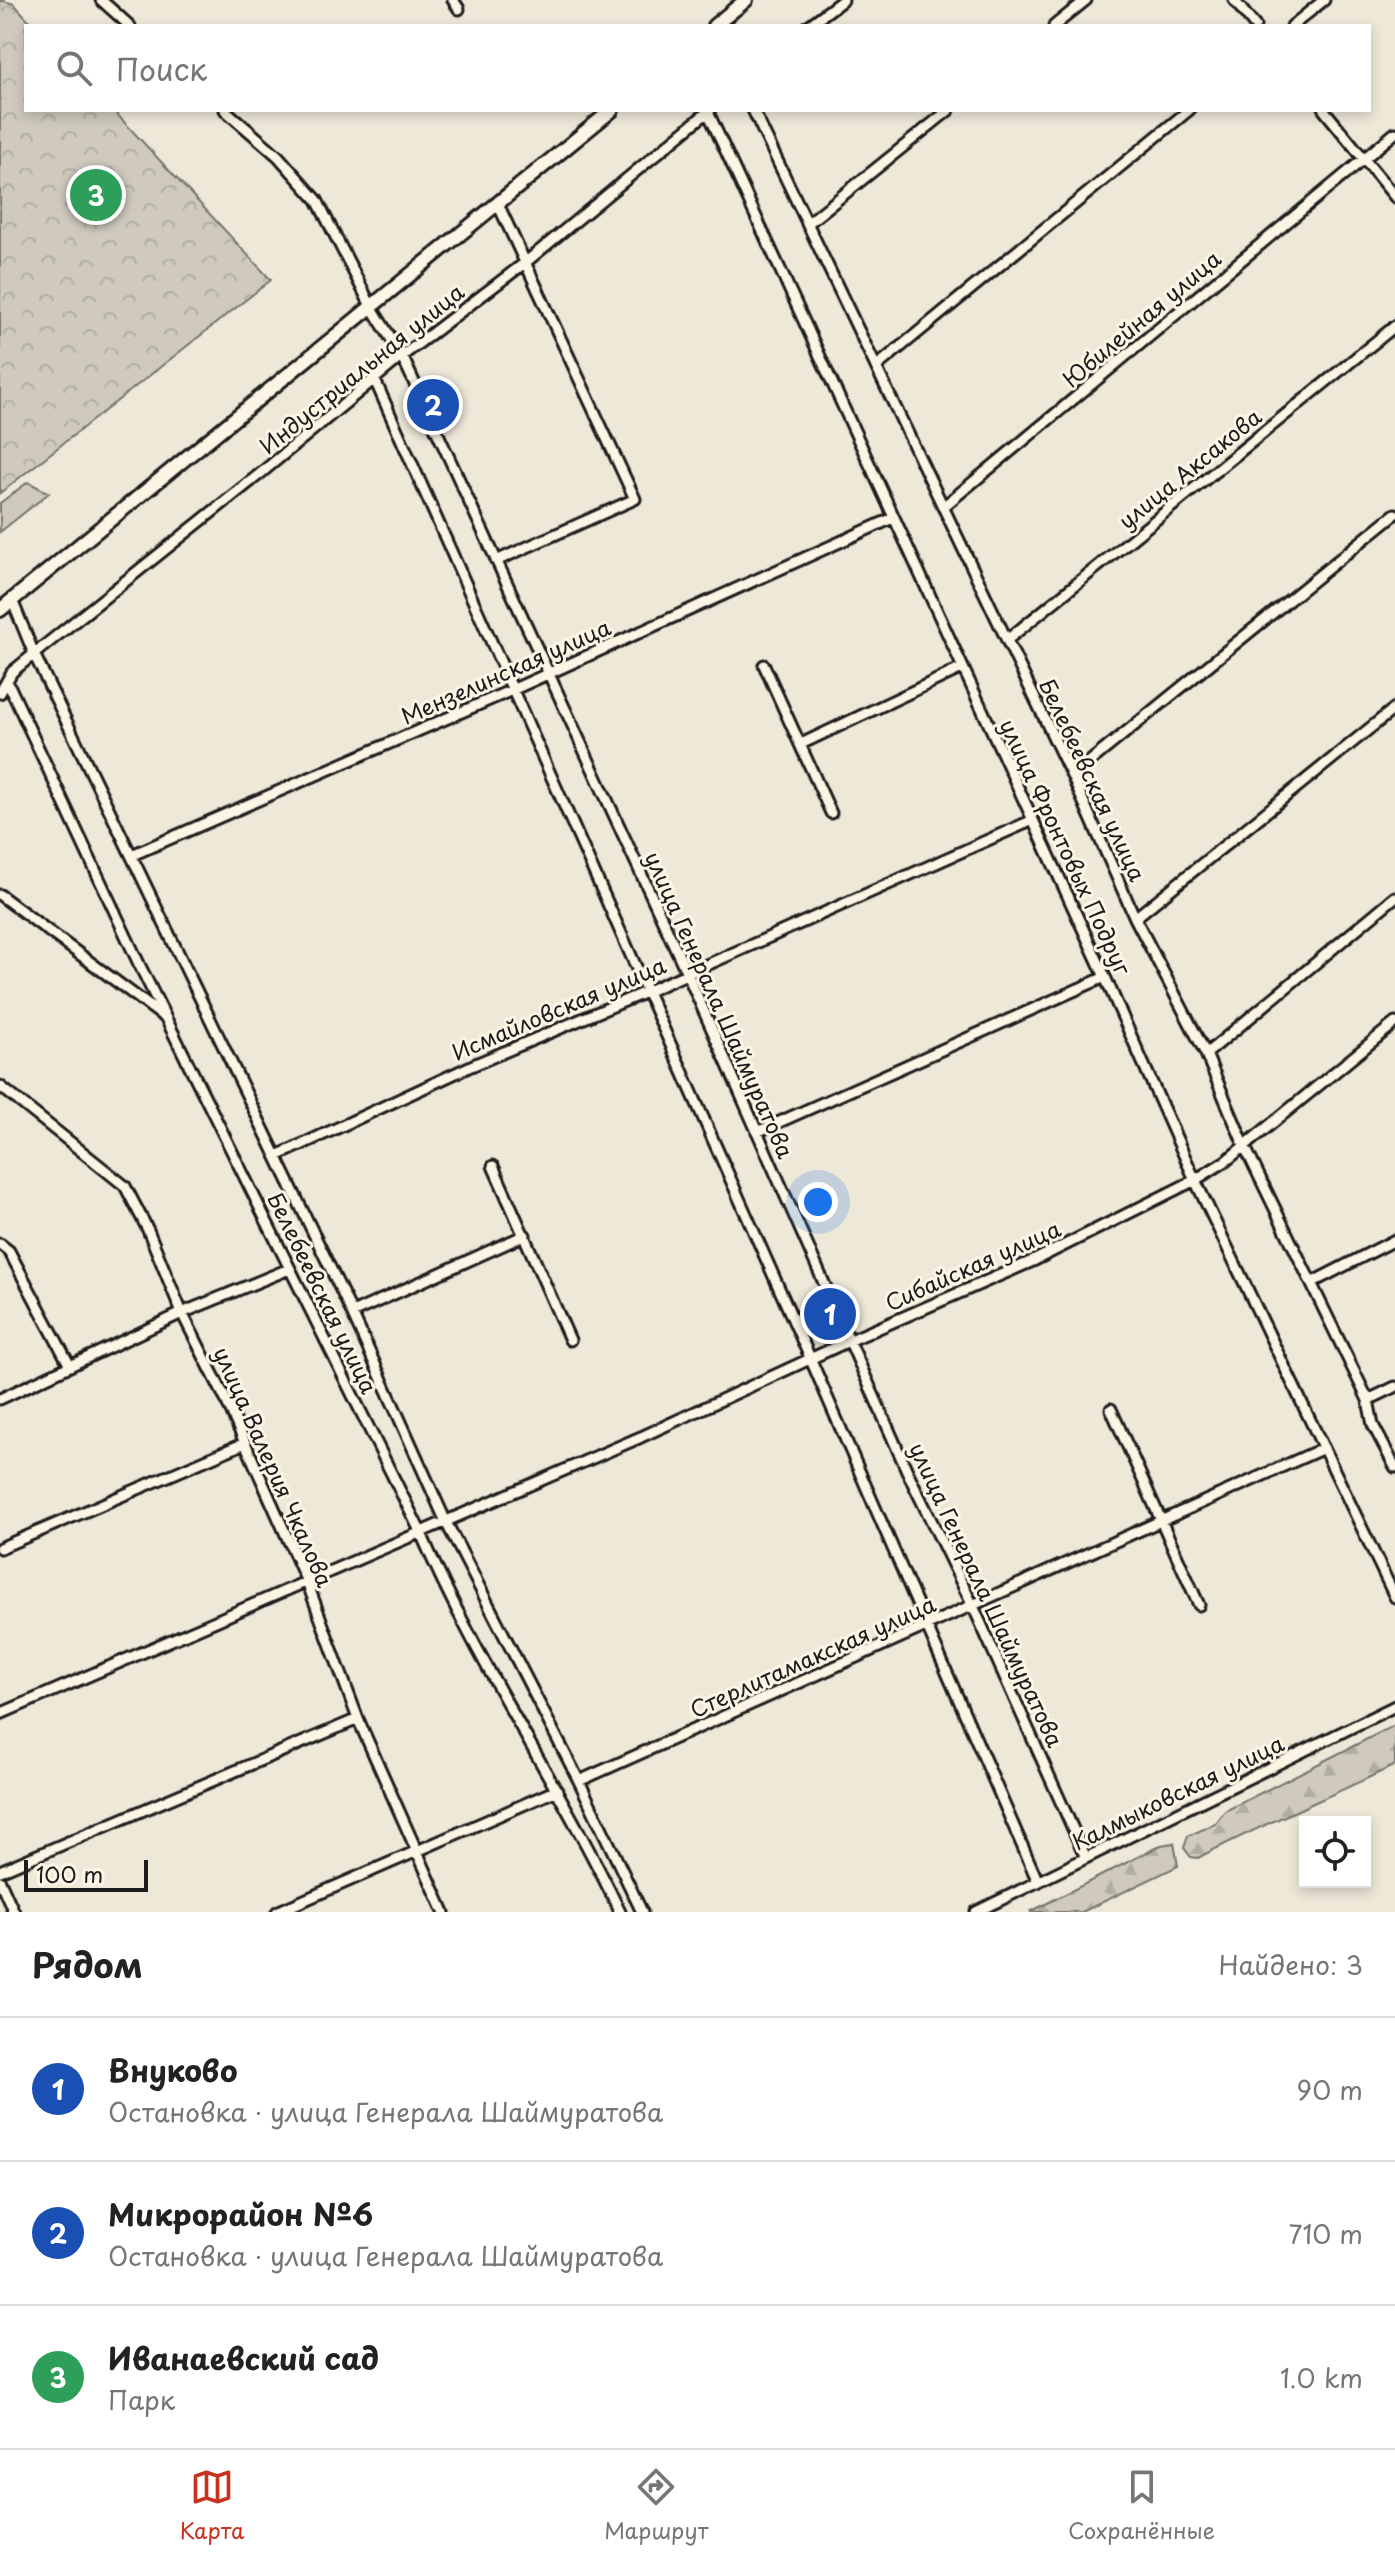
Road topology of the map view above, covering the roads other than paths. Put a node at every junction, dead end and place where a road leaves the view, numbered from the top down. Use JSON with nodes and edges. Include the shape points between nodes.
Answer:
{"nodes":[{"id":1,"x":101,"y":0,"type":"edge"},
{"id":2,"x":746,"y":0,"type":"edge"},
{"id":3,"x":843,"y":0,"type":"edge"},
{"id":4,"x":1086,"y":0,"type":"edge"},
{"id":5,"x":1234,"y":0,"type":"edge"},
{"id":6,"x":1324,"y":0,"type":"edge"},
{"id":7,"x":128,"y":24,"type":"edge"},
{"id":8,"x":716,"y":24,"type":"edge"},
{"id":9,"x":811,"y":24,"type":"edge"},
{"id":10,"x":1056,"y":24,"type":"edge"},
{"id":11,"x":1253,"y":24,"type":"edge"},
{"id":12,"x":1294,"y":24,"type":"edge"},
{"id":13,"x":227,"y":112,"type":"edge"},
{"id":14,"x":610,"y":112,"type":"edge"},
{"id":15,"x":708,"y":112,"type":"edge"},
{"id":16,"x":709,"y":112,"type":"edge"},
{"id":17,"x":754,"y":112,"type":"edge"},
{"id":18,"x":947,"y":112,"type":"edge"},
{"id":19,"x":1187,"y":112,"type":"edge"},
{"id":20,"x":1326,"y":112,"type":"edge"},
{"id":21,"x":1395,"y":133,"type":"edge"},
{"id":22,"x":1364,"y":159,"type":"junction"},
{"id":23,"x":1395,"y":197,"type":"edge"},
{"id":24,"x":498,"y":204,"type":"junction"},
{"id":25,"x":807,"y":224,"type":"junction"},
{"id":26,"x":526,"y":262,"type":"junction"},
{"id":27,"x":372,"y":308,"type":"junction"},
{"id":28,"x":1395,"y":326,"type":"edge"},
{"id":29,"x":402,"y":356,"type":"junction"},
{"id":30,"x":876,"y":367,"type":"junction"},
{"id":31,"x":374,"y":378,"type":"junction"},
{"id":32,"x":943,"y":507,"type":"junction"},
{"id":33,"x":1395,"y":514,"type":"edge"},
{"id":34,"x":893,"y":518,"type":"junction"},
{"id":35,"x":496,"y":561,"type":"junction"},
{"id":36,"x":12,"y":600,"type":"junction"},
{"id":37,"x":0,"y":610,"type":"edge"},
{"id":38,"x":1007,"y":640,"type":"junction"},
{"id":39,"x":34,"y":654,"type":"junction"},
{"id":40,"x":764,"y":665,"type":"dead end"},
{"id":41,"x":962,"y":668,"type":"junction"},
{"id":42,"x":548,"y":673,"type":"junction"},
{"id":43,"x":7,"y":681,"type":"junction"},
{"id":44,"x":512,"y":690,"type":"junction"},
{"id":45,"x":0,"y":693,"type":"edge"},
{"id":46,"x":1395,"y":708,"type":"edge"},
{"id":47,"x":801,"y":744,"type":"junction"},
{"id":48,"x":1072,"y":776,"type":"junction"},
{"id":49,"x":831,"y":813,"type":"dead end"},
{"id":50,"x":1033,"y":820,"type":"junction"},
{"id":51,"x":132,"y":855,"type":"junction"},
{"id":52,"x":0,"y":895,"type":"edge"},
{"id":53,"x":1395,"y":897,"type":"edge"},
{"id":54,"x":1135,"y":918,"type":"junction"},
{"id":55,"x":687,"y":973,"type":"junction"},
{"id":56,"x":1105,"y":977,"type":"junction"},
{"id":57,"x":648,"y":991,"type":"junction"},
{"id":58,"x":166,"y":1019,"type":"junction"},
{"id":59,"x":1395,"y":1023,"type":"edge"},
{"id":60,"x":1206,"y":1054,"type":"junction"},
{"id":61,"x":0,"y":1086,"type":"edge"},
{"id":62,"x":757,"y":1132,"type":"junction"},
{"id":63,"x":1244,"y":1145,"type":"junction"},
{"id":64,"x":277,"y":1156,"type":"junction"},
{"id":65,"x":493,"y":1166,"type":"dead end"},
{"id":66,"x":1195,"y":1180,"type":"junction"},
{"id":67,"x":525,"y":1235,"type":"junction"},
{"id":68,"x":1395,"y":1240,"type":"edge"},
{"id":69,"x":0,"y":1244,"type":"edge"},
{"id":70,"x":289,"y":1269,"type":"junction"},
{"id":71,"x":1311,"y":1283,"type":"junction"},
{"id":72,"x":182,"y":1313,"type":"junction"},
{"id":73,"x":352,"y":1313,"type":"junction"},
{"id":74,"x":570,"y":1340,"type":"dead end"},
{"id":75,"x":851,"y":1340,"type":"junction"},
{"id":76,"x":811,"y":1360,"type":"junction"},
{"id":77,"x":70,"y":1366,"type":"junction"},
{"id":78,"x":1395,"y":1387,"type":"edge"},
{"id":79,"x":0,"y":1399,"type":"edge"},
{"id":80,"x":1368,"y":1400,"type":"junction"},
{"id":81,"x":1111,"y":1409,"type":"dead end"},
{"id":82,"x":245,"y":1443,"type":"junction"},
{"id":83,"x":1324,"y":1448,"type":"junction"},
{"id":84,"x":1395,"y":1467,"type":"edge"},
{"id":85,"x":446,"y":1522,"type":"junction"},
{"id":86,"x":1160,"y":1522,"type":"junction"},
{"id":87,"x":420,"y":1531,"type":"junction"},
{"id":88,"x":0,"y":1548,"type":"edge"},
{"id":89,"x":307,"y":1582,"type":"junction"},
{"id":90,"x":1395,"y":1597,"type":"edge"},
{"id":91,"x":1199,"y":1605,"type":"dead end"},
{"id":92,"x":973,"y":1606,"type":"junction"},
{"id":93,"x":926,"y":1627,"type":"junction"},
{"id":94,"x":1395,"y":1706,"type":"edge"},
{"id":95,"x":0,"y":1714,"type":"edge"},
{"id":96,"x":358,"y":1719,"type":"junction"},
{"id":97,"x":579,"y":1781,"type":"junction"},
{"id":98,"x":557,"y":1790,"type":"junction"},
{"id":99,"x":417,"y":1851,"type":"junction"},
{"id":100,"x":1086,"y":1858,"type":"junction"},
{"id":101,"x":0,"y":1871,"type":"edge"},
{"id":102,"x":0,"y":1881,"type":"edge"},
{"id":103,"x":1038,"y":1882,"type":"junction"},
{"id":104,"x":14,"y":1912,"type":"edge"},
{"id":105,"x":277,"y":1912,"type":"edge"},
{"id":106,"x":444,"y":1912,"type":"edge"},
{"id":107,"x":620,"y":1912,"type":"edge"},
{"id":108,"x":642,"y":1912,"type":"edge"},
{"id":109,"x":976,"y":1912,"type":"edge"}],
"edges":[{"from":1,"to":7,"type":"street"},
{"from":2,"to":8,"type":"street"},
{"from":3,"to":9,"type":"street"},
{"from":4,"to":10,"type":"street"},
{"from":5,"to":11,"type":"street"},
{"from":6,"to":12,"type":"street"},
{"from":13,"to":27,"type":"street","name":"улица Генерала Шаймуратова","via":[[278,156],[317,200]]},
{"from":14,"to":24,"type":"street"},
{"from":15,"to":26,"type":"street","name":"Индустриальная улица"},
{"from":16,"to":34,"type":"street","name":"улица Фронтовых Подруг"},
{"from":17,"to":25,"type":"street","name":"Белебеевская улица"},
{"from":18,"to":25,"type":"street"},
{"from":19,"to":30,"type":"street"},
{"from":20,"to":22,"type":"street"},
{"from":21,"to":22,"type":"street","name":"Юбилейная улица"},
{"from":22,"to":23,"type":"street"},
{"from":22,"to":32,"type":"street","name":"Юбилейная улица"},
{"from":24,"to":26,"type":"street"},
{"from":24,"to":27,"type":"street"},
{"from":25,"to":30,"type":"street","name":"Белебеевская улица"},
{"from":26,"to":29,"type":"street","name":"Индустриальная улица"},
{"from":26,"to":35,"type":"street","via":[[635,499]]},
{"from":27,"to":29,"type":"street","name":"улица Генерала Шаймуратова"},
{"from":27,"to":36,"type":"street"},
{"from":28,"to":38,"type":"street","name":"улица Аксакова"},
{"from":29,"to":31,"type":"street","name":"Индустриальная улица"},
{"from":29,"to":35,"type":"street","name":"улица Генерала Шаймуратова"},
{"from":30,"to":32,"type":"street","name":"Белебеевская улица"},
{"from":31,"to":39,"type":"street","name":"Индустриальная улица"},
{"from":31,"to":44,"type":"street"},
{"from":32,"to":38,"type":"street","name":"Белебеевская улица"},
{"from":33,"to":48,"type":"street"},
{"from":34,"to":41,"type":"street","name":"улица Фронтовых Подруг"},
{"from":34,"to":42,"type":"street","name":"Мензелинская улица"},
{"from":35,"to":42,"type":"street","name":"улица Генерала Шаймуратова"},
{"from":36,"to":37,"type":"street"},
{"from":36,"to":39,"type":"street","name":"Белебеевская улица"},
{"from":38,"to":48,"type":"street","name":"Белебеевская улица"},
{"from":39,"to":43,"type":"street","name":"Индустриальная улица"},
{"from":39,"to":51,"type":"street","name":"Белебеевская улица"},
{"from":40,"to":47,"type":"street"},
{"from":41,"to":47,"type":"street"},
{"from":41,"to":50,"type":"street","name":"улица Фронтовых Подруг"},
{"from":42,"to":44,"type":"street","name":"Мензелинская улица"},
{"from":42,"to":55,"type":"street","name":"улица Генерала Шаймуратова"},
{"from":43,"to":45,"type":"street","name":"Индустриальная улица"},
{"from":43,"to":58,"type":"street","name":"Белебеевская улица"},
{"from":44,"to":51,"type":"street","name":"Мензелинская улица"},
{"from":44,"to":57,"type":"street"},
{"from":46,"to":54,"type":"street"},
{"from":47,"to":49,"type":"street"},
{"from":48,"to":54,"type":"street","name":"Белебеевская улица"},
{"from":50,"to":55,"type":"street","name":"Исмайловская улица"},
{"from":50,"to":56,"type":"street","name":"улица Фронтовых Подруг"},
{"from":51,"to":64,"type":"street","name":"Белебеевская улица"},
{"from":52,"to":58,"type":"street"},
{"from":53,"to":60,"type":"street"},
{"from":54,"to":60,"type":"street","name":"Белебеевская улица"},
{"from":55,"to":57,"type":"street","name":"Исмайловская улица"},
{"from":55,"to":62,"type":"street","name":"улица Генерала Шаймуратова"},
{"from":56,"to":62,"type":"street"},
{"from":56,"to":66,"type":"street","name":"улица Фронтовых Подруг"},
{"from":57,"to":64,"type":"street","name":"Исмайловская улица"},
{"from":57,"to":76,"type":"street"},
{"from":58,"to":70,"type":"street","name":"Белебеевская улица"},
{"from":59,"to":63,"type":"street","name":"Сибайская улица"},
{"from":60,"to":63,"type":"street","name":"Белебеевская улица"},
{"from":61,"to":72,"type":"street","name":"улица Валерия Чкалова","via":[[125,1186]]},
{"from":62,"to":75,"type":"street","name":"улица Генерала Шаймуратова"},
{"from":63,"to":66,"type":"street","name":"Сибайская улица"},
{"from":63,"to":71,"type":"street","name":"Белебеевская улица"},
{"from":64,"to":73,"type":"street","name":"Белебеевская улица"},
{"from":65,"to":67,"type":"street"},
{"from":66,"to":75,"type":"street","name":"Сибайская улица","via":[[1035,1260]]},
{"from":66,"to":83,"type":"street","name":"улица Фронтовых Подруг"},
{"from":67,"to":73,"type":"street"},
{"from":67,"to":74,"type":"street"},
{"from":68,"to":71,"type":"street"},
{"from":69,"to":77,"type":"street","via":[[9,1251]]},
{"from":70,"to":72,"type":"street"},
{"from":70,"to":87,"type":"street","name":"Белебеевская улица"},
{"from":71,"to":80,"type":"street","name":"Белебеевская улица"},
{"from":72,"to":77,"type":"street"},
{"from":72,"to":82,"type":"street","name":"улица Валерия Чкалова"},
{"from":73,"to":85,"type":"street","name":"Белебеевская улица"},
{"from":75,"to":76,"type":"street","name":"Сибайская улица"},
{"from":75,"to":92,"type":"street","name":"улица Генерала Шаймуратова"},
{"from":76,"to":85,"type":"street","name":"Сибайская улица"},
{"from":76,"to":93,"type":"street"},
{"from":77,"to":79,"type":"street"},
{"from":78,"to":80,"type":"street"},
{"from":80,"to":84,"type":"street","name":"Белебеевская улица","via":[[1373,1425]]},
{"from":81,"to":86,"type":"street"},
{"from":82,"to":88,"type":"street"},
{"from":82,"to":89,"type":"street","name":"улица Валерия Чкалова"},
{"from":83,"to":86,"type":"street","name":"Стерлитамакская улица"},
{"from":83,"to":90,"type":"street","name":"улица Фронтовых Подруг"},
{"from":85,"to":87,"type":"street","name":"Сибайская улица"},
{"from":85,"to":97,"type":"street","name":"Белебеевская улица"},
{"from":86,"to":91,"type":"street"},
{"from":86,"to":92,"type":"street","name":"Стерлитамакская улица"},
{"from":87,"to":89,"type":"street","name":"Сибайская улица"},
{"from":87,"to":98,"type":"street","name":"Белебеевская улица","via":[[440,1579]]},
{"from":89,"to":95,"type":"street","name":"Сибайская улица"},
{"from":89,"to":96,"type":"street","name":"улица Валерия Чкалова"},
{"from":92,"to":93,"type":"street","name":"Стерлитамакская улица"},
{"from":92,"to":100,"type":"street","name":"улица Генерала Шаймуратова"},
{"from":93,"to":97,"type":"street","name":"Стерлитамакская улица"},
{"from":93,"to":103,"type":"street"},
{"from":94,"to":100,"type":"street","name":"Калмыковская улица"},
{"from":96,"to":99,"type":"street","name":"улица Валерия Чкалова"},
{"from":96,"to":101,"type":"street"},
{"from":97,"to":108,"type":"street","name":"Белебеевская улица"},
{"from":98,"to":99,"type":"street"},
{"from":98,"to":107,"type":"street","name":"Белебеевская улица"},
{"from":99,"to":105,"type":"street"},
{"from":99,"to":106,"type":"street","name":"улица Валерия Чкалова"},
{"from":100,"to":103,"type":"street","name":"Калмыковская улица"},
{"from":102,"to":104,"type":"street"},
{"from":103,"to":109,"type":"street","name":"Калмыковская улица"}]}
